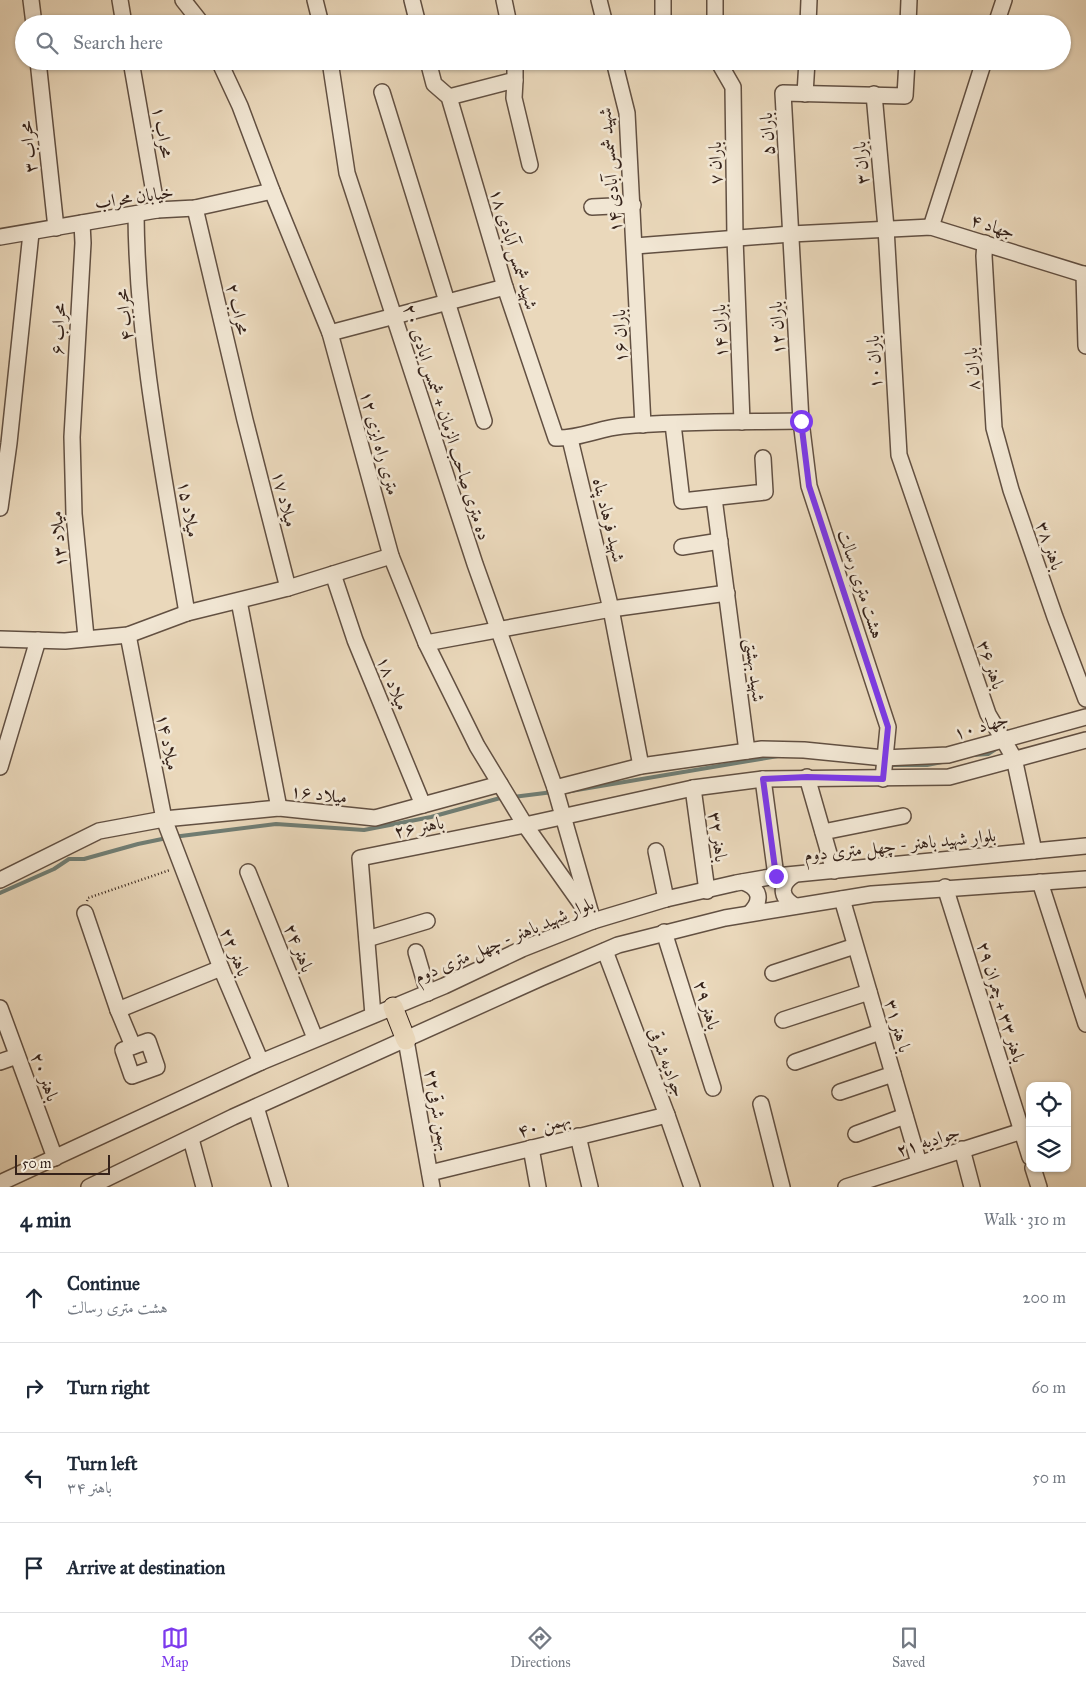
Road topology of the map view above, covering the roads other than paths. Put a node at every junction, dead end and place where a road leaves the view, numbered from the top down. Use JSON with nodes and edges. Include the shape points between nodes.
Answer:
{"nodes":[{"id":1,"x":32,"y":0,"type":"edge"},
{"id":2,"x":120,"y":0,"type":"edge"},
{"id":3,"x":183,"y":0,"type":"edge"},
{"id":4,"x":315,"y":0,"type":"edge"},
{"id":5,"x":412,"y":0,"type":"edge"},
{"id":6,"x":504,"y":0,"type":"edge"},
{"id":7,"x":599,"y":0,"type":"edge"},
{"id":8,"x":663,"y":0,"type":"edge"},
{"id":9,"x":715,"y":0,"type":"edge"},
{"id":10,"x":809,"y":0,"type":"edge"},
{"id":11,"x":909,"y":0,"type":"edge"},
{"id":12,"x":1004,"y":0,"type":"edge"},
{"id":13,"x":33,"y":15,"type":"edge"},
{"id":14,"x":122,"y":15,"type":"edge"},
{"id":15,"x":195,"y":15,"type":"edge"},
{"id":16,"x":319,"y":15,"type":"edge"},
{"id":17,"x":416,"y":15,"type":"edge"},
{"id":18,"x":507,"y":15,"type":"edge"},
{"id":19,"x":603,"y":15,"type":"edge"},
{"id":20,"x":663,"y":15,"type":"edge"},
{"id":21,"x":715,"y":15,"type":"edge"},
{"id":22,"x":808,"y":15,"type":"edge"},
{"id":23,"x":908,"y":15,"type":"edge"},
{"id":24,"x":999,"y":15,"type":"edge"},
{"id":25,"x":39,"y":70,"type":"edge"},
{"id":26,"x":133,"y":70,"type":"edge"},
{"id":27,"x":223,"y":70,"type":"edge"},
{"id":28,"x":331,"y":70,"type":"edge"},
{"id":29,"x":430,"y":70,"type":"edge"},
{"id":30,"x":515,"y":70,"type":"edge"},
{"id":31,"x":616,"y":70,"type":"edge"},
{"id":32,"x":723,"y":70,"type":"edge"},
{"id":33,"x":806,"y":70,"type":"edge"},
{"id":34,"x":906,"y":70,"type":"edge"},
{"id":35,"x":981,"y":70,"type":"edge"},
{"id":36,"x":515,"y":80,"type":"junction"},
{"id":37,"x":382,"y":92,"type":"dead end"},
{"id":38,"x":805,"y":94,"type":"junction"},
{"id":39,"x":874,"y":94,"type":"junction"},
{"id":40,"x":449,"y":97,"type":"junction"},
{"id":41,"x":530,"y":165,"type":"dead end"},
{"id":42,"x":272,"y":191,"type":"junction"},
{"id":43,"x":633,"y":205,"type":"junction"},
{"id":44,"x":592,"y":207,"type":"dead end"},
{"id":45,"x":196,"y":208,"type":"junction"},
{"id":46,"x":157,"y":210,"type":"junction"},
{"id":47,"x":136,"y":214,"type":"junction"},
{"id":48,"x":82,"y":223,"type":"junction"},
{"id":49,"x":931,"y":227,"type":"junction"},
{"id":50,"x":56,"y":228,"type":"junction"},
{"id":51,"x":886,"y":228,"type":"junction"},
{"id":52,"x":31,"y":233,"type":"junction"},
{"id":53,"x":791,"y":234,"type":"junction"},
{"id":54,"x":0,"y":237,"type":"edge"},
{"id":55,"x":735,"y":238,"type":"junction"},
{"id":56,"x":985,"y":244,"type":"junction"},
{"id":57,"x":635,"y":246,"type":"junction"},
{"id":58,"x":1085,"y":274,"type":"edge"},
{"id":59,"x":505,"y":287,"type":"junction"},
{"id":60,"x":448,"y":301,"type":"junction"},
{"id":61,"x":392,"y":316,"type":"junction"},
{"id":62,"x":330,"y":333,"type":"junction"},
{"id":63,"x":1086,"y":346,"type":"edge"},
{"id":64,"x":153,"y":412,"type":"joint"},
{"id":65,"x":245,"y":420,"type":"joint"},
{"id":66,"x":801,"y":421,"type":"junction"},
{"id":67,"x":484,"y":422,"type":"dead end"},
{"id":68,"x":742,"y":422,"type":"junction"},
{"id":69,"x":643,"y":424,"type":"junction"},
{"id":70,"x":673,"y":424,"type":"junction"},
{"id":71,"x":72,"y":437,"type":"joint"},
{"id":72,"x":570,"y":439,"type":"junction"},
{"id":73,"x":763,"y":458,"type":"dead end"},
{"id":74,"x":1011,"y":490,"type":"joint"},
{"id":75,"x":910,"y":491,"type":"joint"},
{"id":76,"x":714,"y":498,"type":"junction"},
{"id":77,"x":0,"y":508,"type":"edge"},
{"id":78,"x":720,"y":541,"type":"junction"},
{"id":79,"x":682,"y":547,"type":"dead end"},
{"id":80,"x":391,"y":556,"type":"junction"},
{"id":81,"x":333,"y":574,"type":"junction"},
{"id":82,"x":288,"y":588,"type":"junction"},
{"id":83,"x":727,"y":592,"type":"junction"},
{"id":84,"x":239,"y":602,"type":"junction"},
{"id":85,"x":611,"y":609,"type":"junction"},
{"id":86,"x":187,"y":613,"type":"junction"},
{"id":87,"x":497,"y":629,"type":"junction"},
{"id":88,"x":128,"y":635,"type":"junction"},
{"id":89,"x":86,"y":637,"type":"junction"},
{"id":90,"x":0,"y":639,"type":"edge"},
{"id":91,"x":38,"y":640,"type":"junction"},
{"id":92,"x":426,"y":643,"type":"junction"},
{"id":93,"x":1086,"y":699,"type":"edge"},
{"id":94,"x":1086,"y":717,"type":"edge"},
{"id":95,"x":1002,"y":740,"type":"junction"},
{"id":96,"x":1086,"y":740,"type":"edge"},
{"id":97,"x":747,"y":751,"type":"junction"},
{"id":98,"x":884,"y":758,"type":"junction"},
{"id":99,"x":1014,"y":758,"type":"junction"},
{"id":100,"x":641,"y":766,"type":"junction"},
{"id":101,"x":0,"y":767,"type":"edge"},
{"id":102,"x":807,"y":777,"type":"junction"},
{"id":103,"x":763,"y":779,"type":"junction"},
{"id":104,"x":883,"y":779,"type":"junction"},
{"id":105,"x":502,"y":786,"type":"junction"},
{"id":106,"x":555,"y":788,"type":"junction"},
{"id":107,"x":693,"y":788,"type":"junction"},
{"id":108,"x":423,"y":805,"type":"junction"},
{"id":109,"x":279,"y":808,"type":"junction"},
{"id":110,"x":903,"y":816,"type":"dead end"},
{"id":111,"x":564,"y":817,"type":"junction"},
{"id":112,"x":164,"y":819,"type":"junction"},
{"id":113,"x":525,"y":825,"type":"junction"},
{"id":114,"x":823,"y":832,"type":"junction"},
{"id":115,"x":1086,"y":846,"type":"edge"},
{"id":116,"x":1034,"y":850,"type":"junction"},
{"id":117,"x":656,"y":851,"type":"dead end"},
{"id":118,"x":179,"y":861,"type":"joint"},
{"id":119,"x":834,"y":871,"type":"junction"},
{"id":120,"x":248,"y":872,"type":"dead end"},
{"id":121,"x":794,"y":875,"type":"junction"},
{"id":122,"x":776,"y":876,"type":"junction"},
{"id":123,"x":1086,"y":879,"type":"edge"},
{"id":124,"x":0,"y":880,"type":"edge"},
{"id":125,"x":742,"y":882,"type":"junction"},
{"id":126,"x":1040,"y":882,"type":"junction"},
{"id":127,"x":945,"y":887,"type":"junction"},
{"id":128,"x":707,"y":891,"type":"junction"},
{"id":129,"x":666,"y":899,"type":"junction"},
{"id":130,"x":842,"y":899,"type":"junction"},
{"id":131,"x":795,"y":906,"type":"junction"},
{"id":132,"x":86,"y":913,"type":"road end"},
{"id":133,"x":750,"y":913,"type":"junction"},
{"id":134,"x":593,"y":921,"type":"junction"},
{"id":135,"x":427,"y":922,"type":"dead end"},
{"id":136,"x":664,"y":932,"type":"junction"},
{"id":137,"x":367,"y":939,"type":"junction"},
{"id":138,"x":856,"y":946,"type":"junction"},
{"id":139,"x":605,"y":951,"type":"junction"},
{"id":140,"x":416,"y":952,"type":"dead end"},
{"id":141,"x":221,"y":968,"type":"junction"},
{"id":142,"x":773,"y":973,"type":"dead end"},
{"id":143,"x":428,"y":992,"type":"junction"},
{"id":144,"x":869,"y":992,"type":"junction"},
{"id":145,"x":393,"y":1007,"type":"junction"},
{"id":146,"x":0,"y":1008,"type":"edge"},
{"id":147,"x":118,"y":1010,"type":"junction"},
{"id":148,"x":372,"y":1015,"type":"junction"},
{"id":149,"x":783,"y":1020,"type":"dead end"},
{"id":150,"x":1086,"y":1024,"type":"edge"},
{"id":151,"x":880,"y":1032,"type":"junction"},
{"id":152,"x":315,"y":1038,"type":"junction"},
{"id":153,"x":406,"y":1040,"type":"junction"},
{"id":154,"x":134,"y":1046,"type":"dead end"},
{"id":155,"x":17,"y":1056,"type":"junction"},
{"id":156,"x":0,"y":1062,"type":"edge"},
{"id":157,"x":261,"y":1062,"type":"junction"},
{"id":158,"x":795,"y":1062,"type":"dead end"},
{"id":159,"x":893,"y":1074,"type":"junction"},
{"id":160,"x":713,"y":1088,"type":"dead end"},
{"id":161,"x":840,"y":1092,"type":"dead end"},
{"id":162,"x":760,"y":1104,"type":"dead end"},
{"id":163,"x":256,"y":1107,"type":"junction"},
{"id":164,"x":668,"y":1115,"type":"junction"},
{"id":165,"x":905,"y":1116,"type":"junction"},
{"id":166,"x":1022,"y":1131,"type":"junction"},
{"id":167,"x":856,"y":1134,"type":"dead end"},
{"id":168,"x":578,"y":1136,"type":"junction"},
{"id":169,"x":191,"y":1139,"type":"junction"},
{"id":170,"x":1026,"y":1144,"type":"edge"},
{"id":171,"x":531,"y":1148,"type":"junction"},
{"id":172,"x":962,"y":1149,"type":"junction"},
{"id":173,"x":55,"y":1158,"type":"junction"},
{"id":174,"x":919,"y":1163,"type":"junction"},
{"id":175,"x":1034,"y":1172,"type":"edge"},
{"id":176,"x":431,"y":1180,"type":"edge"},
{"id":177,"x":109,"y":1182,"type":"edge"},
{"id":178,"x":876,"y":1182,"type":"edge"},
{"id":179,"x":0,"y":1184,"type":"edge"},
{"id":180,"x":89,"y":1187,"type":"edge"},
{"id":181,"x":204,"y":1187,"type":"edge"},
{"id":182,"x":280,"y":1187,"type":"edge"},
{"id":183,"x":538,"y":1187,"type":"edge"},
{"id":184,"x":590,"y":1187,"type":"edge"},
{"id":185,"x":692,"y":1187,"type":"edge"},
{"id":186,"x":782,"y":1187,"type":"edge"},
{"id":187,"x":846,"y":1187,"type":"edge"},
{"id":188,"x":972,"y":1187,"type":"edge"},
{"id":189,"x":1039,"y":1187,"type":"edge"}],
"edges":[{"from":1,"to":13,"type":"street"},
{"from":2,"to":14,"type":"street"},
{"from":3,"to":15,"type":"street"},
{"from":4,"to":16,"type":"street"},
{"from":5,"to":17,"type":"street"},
{"from":6,"to":18,"type":"street"},
{"from":7,"to":19,"type":"street"},
{"from":8,"to":20,"type":"street"},
{"from":9,"to":21,"type":"street"},
{"from":10,"to":22,"type":"street"},
{"from":11,"to":23,"type":"street"},
{"from":12,"to":24,"type":"street"},
{"from":25,"to":50,"type":"street","name":"محراب ۳"},
{"from":26,"to":46,"type":"street","name":"محراب ۱"},
{"from":27,"to":42,"type":"street","name":"۱۲ متری راه ایزی"},
{"from":28,"to":61,"type":"street","name":"ده متری صاحب الزمان + شمس ابادی ۲۰","via":[[347,173]]},
{"from":29,"to":40,"type":"street","name":"شهید شمس آبادی ۱۸","via":[[434,84]]},
{"from":30,"to":36,"type":"street"},
{"from":31,"to":43,"type":"street","name":"شهید شمس آبادی ۱۴","via":[[627,113]]},
{"from":32,"to":55,"type":"street","name":"باران ۷","via":[[733,87]]},
{"from":33,"to":38,"type":"street"},
{"from":34,"to":39,"type":"street","name":"باران ۵","via":[[905,96]]},
{"from":35,"to":49,"type":"street"},
{"from":36,"to":40,"type":"street"},
{"from":36,"to":41,"type":"street","via":[[514,98]]},
{"from":37,"to":60,"type":"street"},
{"from":38,"to":39,"type":"street","name":"باران ۵"},
{"from":38,"to":53,"type":"street","name":"باران ۵","via":[[784,93]]},
{"from":39,"to":51,"type":"street","name":"باران ۳"},
{"from":40,"to":59,"type":"street","name":"شهید شمس آبادی ۱۸"},
{"from":42,"to":45,"type":"street","name":"خیابان محراب"},
{"from":42,"to":62,"type":"street","name":"۱۲ متری راه ایزی"},
{"from":43,"to":44,"type":"street"},
{"from":43,"to":57,"type":"street","name":"شهید شمس آبادی ۱۴"},
{"from":45,"to":46,"type":"street","name":"خیابان محراب"},
{"from":45,"to":65,"type":"street","name":"محراب ۲"},
{"from":46,"to":47,"type":"street","name":"خیابان محراب"},
{"from":47,"to":48,"type":"street","name":"خیابان محراب"},
{"from":47,"to":64,"type":"street","name":"محراب ۴","via":[[136,249]]},
{"from":48,"to":50,"type":"street","name":"خیابان محراب"},
{"from":48,"to":71,"type":"street","name":"محراب ۶"},
{"from":49,"to":51,"type":"street","name":"جهاد ۴"},
{"from":49,"to":56,"type":"street","name":"جهاد ۴"},
{"from":50,"to":52,"type":"street","name":"خیابان محراب"},
{"from":51,"to":53,"type":"street","name":"جهاد ۴"},
{"from":51,"to":75,"type":"street","name":"باران ۱۰","via":[[898,455]]},
{"from":52,"to":54,"type":"street","name":"خیابان محراب"},
{"from":52,"to":77,"type":"street","via":[[10,443]]},
{"from":53,"to":55,"type":"street","name":"جهاد ۴"},
{"from":53,"to":66,"type":"street","name":"باران ۱۲"},
{"from":55,"to":57,"type":"street","name":"جهاد ۴"},
{"from":55,"to":68,"type":"street","name":"باران ۱۴"},
{"from":56,"to":58,"type":"street","name":"جهاد ۴"},
{"from":56,"to":74,"type":"street","name":"باران ۸","via":[[994,428]]},
{"from":57,"to":69,"type":"street","name":"باران ۱۶"},
{"from":58,"to":63,"type":"street"},
{"from":59,"to":60,"type":"street"},
{"from":59,"to":72,"type":"street","name":"شهید شمس آبادی ۱۸","via":[[556,438]]},
{"from":60,"to":61,"type":"street"},
{"from":60,"to":67,"type":"street"},
{"from":61,"to":62,"type":"street"},
{"from":61,"to":87,"type":"street","name":"ده متری صاحب الزمان + شمس ابادی ۲۰"},
{"from":62,"to":80,"type":"street","name":"۱۲ متری راه ایزی"},
{"from":64,"to":86,"type":"street","name":"میلاد ۱۵"},
{"from":65,"to":82,"type":"street","name":"میلاد ۱۷"},
{"from":66,"to":68,"type":"street"},
{"from":66,"to":98,"type":"street","name":"هشت متری رسالت","via":[[809,486],[888,727]]},
{"from":68,"to":70,"type":"street"},
{"from":69,"to":70,"type":"street"},
{"from":69,"to":72,"type":"street","via":[[604,428]]},
{"from":70,"to":76,"type":"street","via":[[682,501]]},
{"from":71,"to":89,"type":"street","name":"میلاد ۱۳","via":[[74,514]]},
{"from":72,"to":85,"type":"street","name":"شهید فرهاد پناه"},
{"from":73,"to":76,"type":"street","via":[[765,492]]},
{"from":74,"to":93,"type":"street","name":"باهنر ۳۸"},
{"from":75,"to":95,"type":"street","name":"باهنر ۳۶","via":[[988,714]]},
{"from":76,"to":78,"type":"street","name":"شهید بهشتی"},
{"from":78,"to":79,"type":"street"},
{"from":78,"to":83,"type":"street","name":"شهید بهشتی"},
{"from":80,"to":81,"type":"street"},
{"from":80,"to":92,"type":"street","name":"۱۲ متری راه ایزی"},
{"from":81,"to":82,"type":"street"},
{"from":81,"to":108,"type":"street","name":"میلاد ۱۸","via":[[355,640]]},
{"from":82,"to":84,"type":"street"},
{"from":83,"to":85,"type":"street"},
{"from":83,"to":97,"type":"street","name":"شهید بهشتی"},
{"from":84,"to":86,"type":"street"},
{"from":84,"to":109,"type":"street","name":"میلاد ۱۶"},
{"from":85,"to":87,"type":"street"},
{"from":85,"to":100,"type":"street","name":"شهید فرهاد پناه"},
{"from":86,"to":88,"type":"street"},
{"from":87,"to":92,"type":"street"},
{"from":87,"to":106,"type":"street","name":"ده متری صاحب الزمان + شمس ابادی ۲۰"},
{"from":88,"to":89,"type":"street"},
{"from":88,"to":112,"type":"street","name":"میلاد ۱۴"},
{"from":89,"to":91,"type":"street"},
{"from":90,"to":91,"type":"street"},
{"from":91,"to":101,"type":"street"},
{"from":92,"to":105,"type":"street","name":"۱۲ متری راه ایزی","via":[[477,746]]},
{"from":94,"to":95,"type":"street","name":"جهاد ۱۰"},
{"from":95,"to":98,"type":"street","name":"جهاد ۱۰","via":[[948,755]]},
{"from":95,"to":99,"type":"street","name":"باهنر ۳۶"},
{"from":96,"to":99,"type":"street"},
{"from":97,"to":98,"type":"street","name":"جهاد ۱۰","via":[[804,750]]},
{"from":97,"to":100,"type":"street","name":"جهاد ۱۰"},
{"from":98,"to":104,"type":"street","name":"هشت متری رسالت"},
{"from":99,"to":104,"type":"street","via":[[949,777]]},
{"from":99,"to":116,"type":"street","name":"باهنر ۳۶"},
{"from":100,"to":106,"type":"street","name":"جهاد ۱۰"},
{"from":102,"to":103,"type":"street"},
{"from":102,"to":104,"type":"street"},
{"from":102,"to":114,"type":"street"},
{"from":103,"to":107,"type":"street"},
{"from":103,"to":122,"type":"street"},
{"from":105,"to":108,"type":"street","name":"میلاد ۱۶"},
{"from":105,"to":113,"type":"street","name":"۱۲ متری راه ایزی"},
{"from":106,"to":111,"type":"street","name":"ده متری صاحب الزمان + شمس ابادی ۲۰"},
{"from":107,"to":111,"type":"street"},
{"from":107,"to":128,"type":"street","name":"باهنر ۳۲"},
{"from":108,"to":109,"type":"street","name":"میلاد ۱۶","via":[[375,818]]},
{"from":109,"to":112,"type":"street"},
{"from":110,"to":114,"type":"street"},
{"from":111,"to":113,"type":"street"},
{"from":111,"to":134,"type":"street","name":"ده متری صاحب الزمان + شمس ابادی ۲۰"},
{"from":112,"to":118,"type":"street","name":"میلاد ۱۴"},
{"from":112,"to":124,"type":"street","via":[[99,831]]},
{"from":113,"to":134,"type":"street"},
{"from":113,"to":137,"type":"street","name":"باهنر ۲۶","via":[[360,858]]},
{"from":114,"to":119,"type":"street"},
{"from":115,"to":116,"type":"street","name":"بلوار شهید باهنر - چهل متری دوم"},
{"from":116,"to":119,"type":"street","name":"بلوار شهید باهنر - چهل متری دوم"},
{"from":117,"to":129,"type":"street"},
{"from":118,"to":141,"type":"street","name":"باهنر ۲۲"},
{"from":119,"to":121,"type":"street","name":"بلوار شهید باهنر - چهل متری دوم"},
{"from":120,"to":152,"type":"street","name":"باهنر ۲۴"},
{"from":121,"to":122,"type":"street","name":"بلوار شهید باهنر - چهل متری دوم"},
{"from":121,"to":131,"type":"street","via":[[785,880],[782,891],[786,900]]},
{"from":122,"to":125,"type":"street","name":"بلوار شهید باهنر - چهل متری دوم"},
{"from":123,"to":126,"type":"street"},
{"from":125,"to":128,"type":"street","name":"بلوار شهید باهنر - چهل متری دوم"},
{"from":125,"to":133,"type":"street","via":[[753,886],[758,895],[757,905]]},
{"from":126,"to":127,"type":"street"},
{"from":126,"to":150,"type":"street"},
{"from":127,"to":130,"type":"street"},
{"from":127,"to":166,"type":"street","name":"باهنر ۳۳ + چمران ۲۹"},
{"from":128,"to":129,"type":"street","name":"بلوار شهید باهنر - چهل متری دوم"},
{"from":129,"to":134,"type":"street","name":"بلوار شهید باهنر - چهل متری دوم"},
{"from":130,"to":131,"type":"street"},
{"from":130,"to":138,"type":"street","name":"با هنر ۳۱"},
{"from":131,"to":133,"type":"street"},
{"from":132,"to":147,"type":"street"},
{"from":133,"to":136,"type":"street"},
{"from":134,"to":143,"type":"street","name":"بلوار شهید باهنر - چهل متری دوم"},
{"from":135,"to":137,"type":"street"},
{"from":136,"to":139,"type":"street"},
{"from":136,"to":160,"type":"street","name":"باهنر ۲۹"},
{"from":137,"to":148,"type":"street","name":"باهنر ۲۶"},
{"from":138,"to":142,"type":"street"},
{"from":138,"to":144,"type":"street","name":"با هنر ۳۱"},
{"from":139,"to":153,"type":"street"},
{"from":139,"to":164,"type":"street","name":"جوادیه شرقی"},
{"from":140,"to":143,"type":"street"},
{"from":141,"to":147,"type":"street"},
{"from":141,"to":157,"type":"street","name":"باهنر ۲۲"},
{"from":143,"to":145,"type":"street","name":"بلوار شهید باهنر - چهل متری دوم"},
{"from":144,"to":149,"type":"street"},
{"from":144,"to":151,"type":"street","name":"با هنر ۳۱"},
{"from":145,"to":148,"type":"street","name":"بلوار شهید باهنر - چهل متری دوم"},
{"from":145,"to":153,"type":"main road"},
{"from":146,"to":155,"type":"street","name":"باهنر ۲۰"},
{"from":147,"to":154,"type":"street"},
{"from":148,"to":152,"type":"street","name":"بلوار شهید باهنر - چهل متری دوم"},
{"from":151,"to":158,"type":"street"},
{"from":151,"to":159,"type":"street","name":"با هنر ۳۱"},
{"from":152,"to":157,"type":"street","name":"بلوار شهید باهنر - چهل متری دوم"},
{"from":153,"to":163,"type":"street"},
{"from":153,"to":176,"type":"street","name":"۲۲بهمن شرقی"},
{"from":155,"to":156,"type":"street"},
{"from":155,"to":173,"type":"street","name":"باهنر ۲۰"},
{"from":157,"to":173,"type":"street","name":"بلوار شهید باهنر - چهل متری دوم"},
{"from":159,"to":161,"type":"street"},
{"from":159,"to":165,"type":"street","name":"با هنر ۳۱"},
{"from":162,"to":186,"type":"street"},
{"from":163,"to":169,"type":"street"},
{"from":163,"to":182,"type":"street"},
{"from":164,"to":168,"type":"street","name":"بهمن ۴۰"},
{"from":164,"to":185,"type":"street","name":"جوادیه شرقی"},
{"from":165,"to":167,"type":"street"},
{"from":165,"to":174,"type":"street","name":"با هنر ۳۱"},
{"from":166,"to":170,"type":"street","name":"باهنر ۳۳ + چمران ۲۹"},
{"from":166,"to":172,"type":"street","name":"جوادیه ۲۱"},
{"from":168,"to":171,"type":"street","name":"بهمن ۴۰"},
{"from":168,"to":184,"type":"street"},
{"from":169,"to":177,"type":"street"},
{"from":169,"to":181,"type":"street"},
{"from":171,"to":176,"type":"street","name":"بهمن ۴۰"},
{"from":171,"to":183,"type":"street"},
{"from":172,"to":174,"type":"street","name":"جوادیه ۲۱"},
{"from":172,"to":188,"type":"street"},
{"from":173,"to":179,"type":"street","name":"بلوار شهید باهنر - چهل متری دوم"},
{"from":174,"to":178,"type":"street","name":"جوادیه ۲۱"},
{"from":175,"to":189,"type":"street"},
{"from":177,"to":180,"type":"street"},
{"from":178,"to":187,"type":"street","name":"جوادیه ۲۱"}]}
